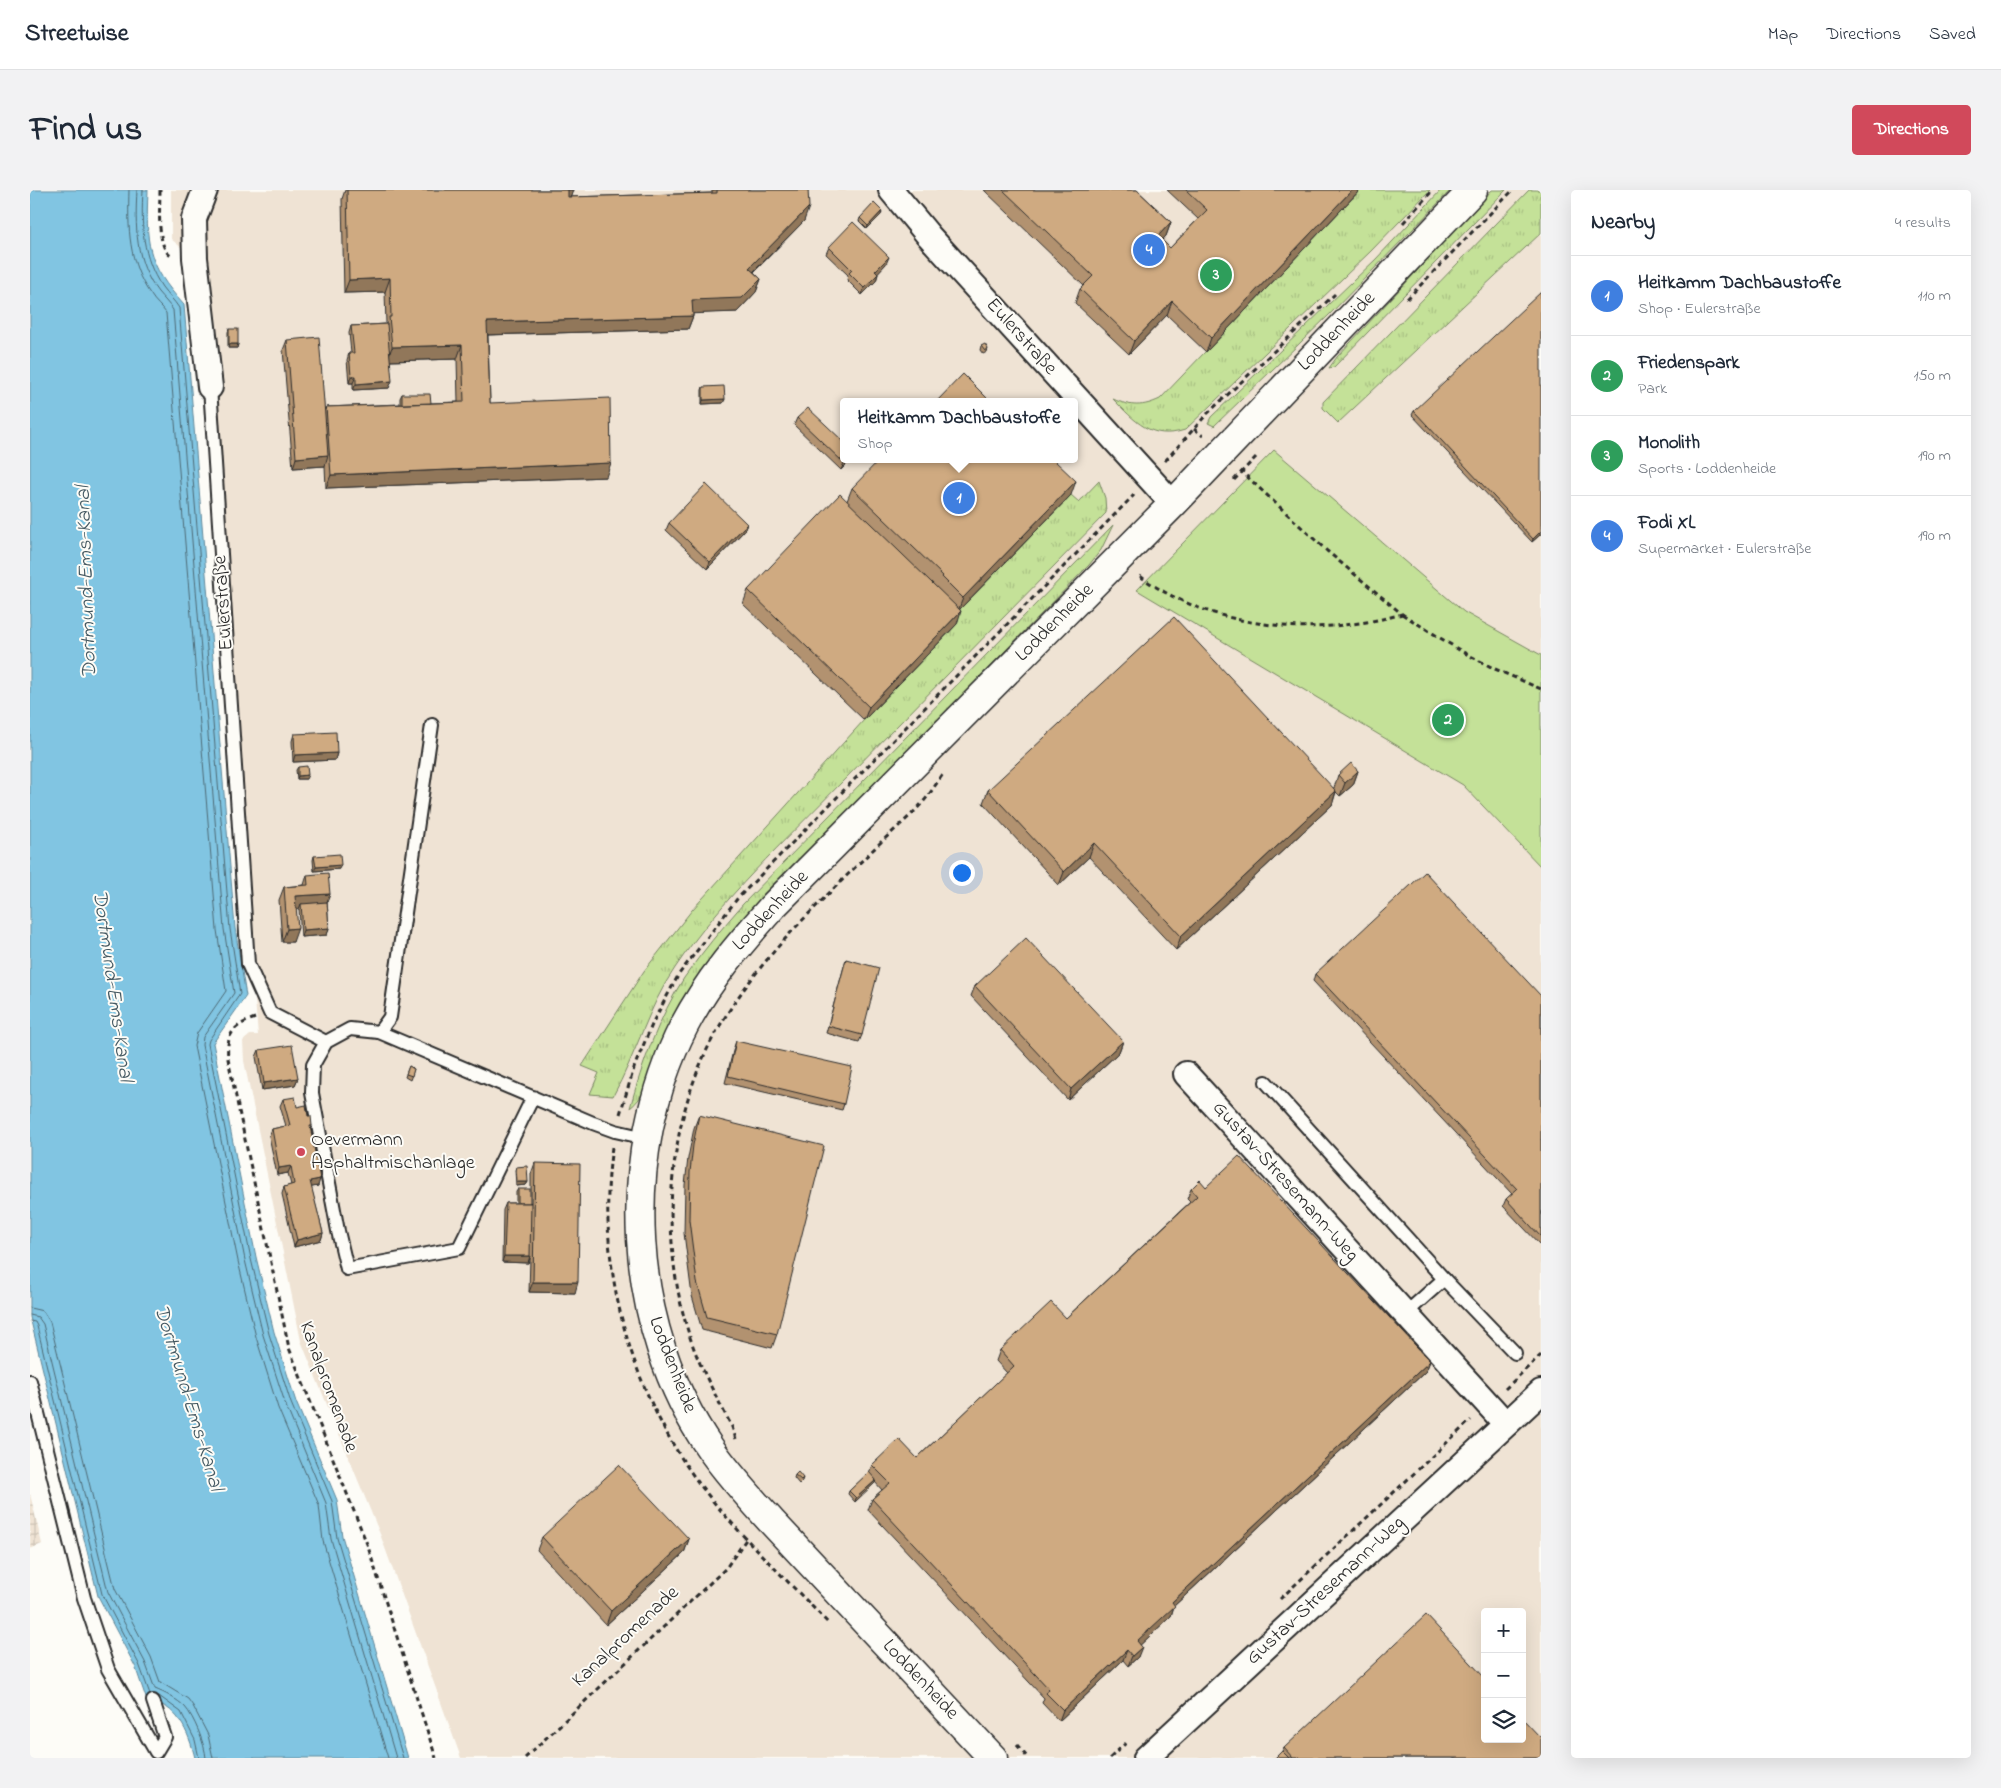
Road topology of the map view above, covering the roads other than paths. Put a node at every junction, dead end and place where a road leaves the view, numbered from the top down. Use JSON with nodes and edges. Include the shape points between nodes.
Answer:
{"nodes":[{"id":1,"x":205,"y":190,"type":"edge"},
{"id":2,"x":891,"y":190,"type":"edge"},
{"id":3,"x":1473,"y":190,"type":"edge"},
{"id":4,"x":210,"y":387,"type":"joint"},
{"id":5,"x":1076,"y":398,"type":"edge"},
{"id":6,"x":1078,"y":401,"type":"edge"},
{"id":7,"x":1173,"y":504,"type":"junction"},
{"id":8,"x":432,"y":725,"type":"dead end"},
{"id":9,"x":379,"y":1032,"type":"junction"},
{"id":10,"x":326,"y":1042,"type":"junction"},
{"id":11,"x":1186,"y":1074,"type":"dead end"},
{"id":12,"x":1266,"y":1082,"type":"dead end"},
{"id":13,"x":534,"y":1097,"type":"junction"},
{"id":14,"x":646,"y":1138,"type":"junction"},
{"id":15,"x":1444,"y":1279,"type":"junction"},
{"id":16,"x":1406,"y":1314,"type":"junction"},
{"id":17,"x":1515,"y":1353,"type":"dead end"},
{"id":18,"x":30,"y":1381,"type":"edge"},
{"id":19,"x":1541,"y":1392,"type":"edge"},
{"id":20,"x":1506,"y":1424,"type":"junction"},
{"id":21,"x":153,"y":1701,"type":"dead end"},
{"id":22,"x":157,"y":1755,"type":"edge"},
{"id":23,"x":993,"y":1758,"type":"edge"},
{"id":24,"x":1146,"y":1758,"type":"edge"}],
"edges":[{"from":1,"to":4,"type":"street","name":"Eulerstraße","via":[[194,219]]},
{"from":2,"to":5,"type":"street","name":"Eulerstraße"},
{"from":3,"to":7,"type":"street","name":"Loddenheide"},
{"from":4,"to":10,"type":"lane","name":"Eulerstraße","via":[[248,964],[270,1013]]},
{"from":6,"to":7,"type":"street","name":"Eulerstraße"},
{"from":7,"to":14,"type":"street","name":"Loddenheide","via":[[774,905],[723,964],[684,1026],[671,1054]]},
{"from":8,"to":9,"type":"lane","via":[[390,1017]]},
{"from":9,"to":10,"type":"lane","via":[[350,1029]]},
{"from":9,"to":13,"type":"lane"},
{"from":10,"to":13,"type":"lane","via":[[313,1065],[312,1093],[348,1269],[459,1248]]},
{"from":11,"to":16,"type":"street","name":"Gustav-Stresemann-Weg"},
{"from":12,"to":15,"type":"lane"},
{"from":13,"to":14,"type":"lane","via":[[615,1131]]},
{"from":14,"to":23,"type":"street","name":"Loddenheide","via":[[640,1216],[650,1305],[659,1342],[690,1415],[710,1448],[764,1514]]},
{"from":15,"to":16,"type":"lane"},
{"from":15,"to":17,"type":"lane"},
{"from":16,"to":20,"type":"street","name":"Gustav-Stresemann-Weg"},
{"from":18,"to":22,"type":"lane","via":[[87,1607],[108,1668]]},
{"from":19,"to":20,"type":"street","name":"Gustav-Stresemann-Weg"},
{"from":20,"to":24,"type":"street","name":"Gustav-Stresemann-Weg"},
{"from":21,"to":22,"type":"lane","via":[[165,1737]]}]}
